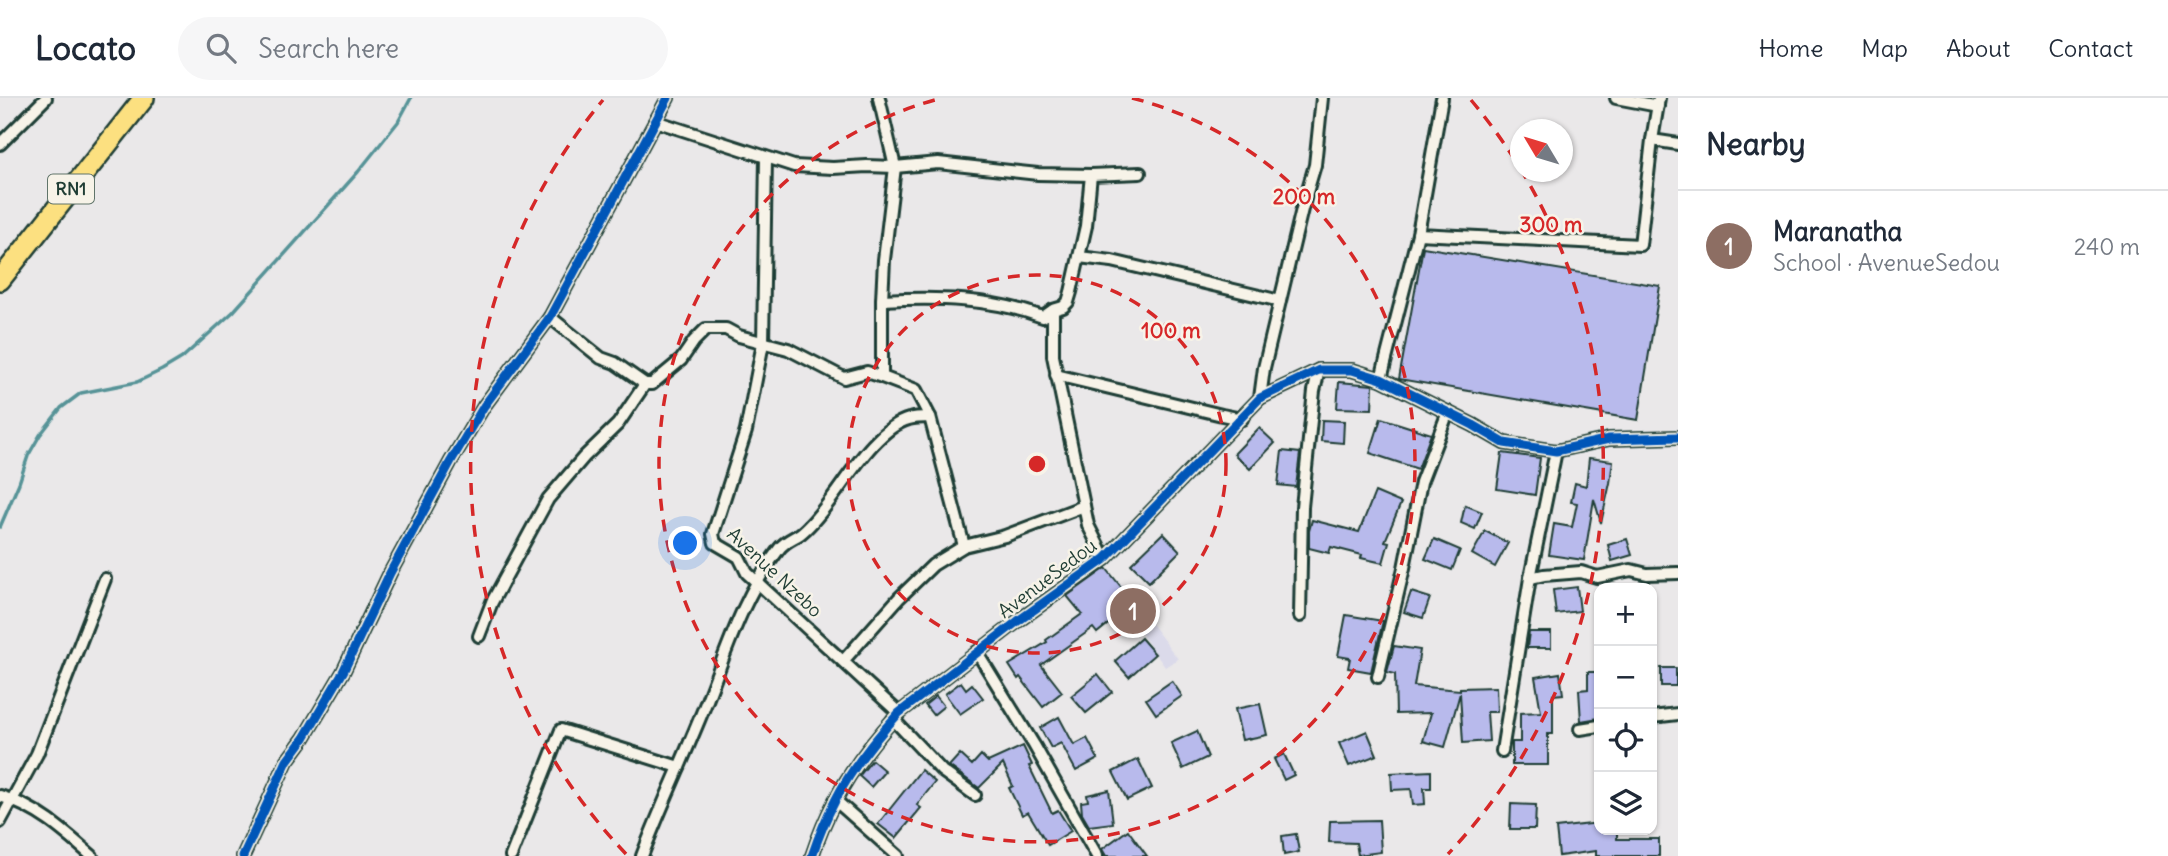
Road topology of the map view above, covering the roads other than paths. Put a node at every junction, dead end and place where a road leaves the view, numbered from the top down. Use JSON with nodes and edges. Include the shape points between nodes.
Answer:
{"nodes":[{"id":1,"x":46,"y":98,"type":"edge"},
{"id":2,"x":144,"y":98,"type":"edge"},
{"id":3,"x":668,"y":98,"type":"edge"},
{"id":4,"x":879,"y":98,"type":"edge"},
{"id":5,"x":1322,"y":98,"type":"edge"},
{"id":6,"x":1442,"y":98,"type":"edge"},
{"id":7,"x":1616,"y":98,"type":"edge"},
{"id":8,"x":1658,"y":102,"type":"edge"},
{"id":9,"x":655,"y":121,"type":"junction"},
{"id":10,"x":1651,"y":140,"type":"junction"},
{"id":11,"x":0,"y":144,"type":"edge"},
{"id":12,"x":1678,"y":144,"type":"edge"},
{"id":13,"x":766,"y":158,"type":"junction"},
{"id":14,"x":895,"y":167,"type":"junction"},
{"id":15,"x":1140,"y":173,"type":"dead end"},
{"id":16,"x":1091,"y":175,"type":"junction"},
{"id":17,"x":1418,"y":234,"type":"junction"},
{"id":18,"x":1079,"y":257,"type":"junction"},
{"id":19,"x":0,"y":280,"type":"edge"},
{"id":20,"x":882,"y":300,"type":"junction"},
{"id":21,"x":1280,"y":301,"type":"junction"},
{"id":22,"x":1053,"y":310,"type":"junction"},
{"id":23,"x":550,"y":317,"type":"junction"},
{"id":24,"x":763,"y":343,"type":"junction"},
{"id":25,"x":1319,"y":370,"type":"junction"},
{"id":26,"x":1056,"y":375,"type":"junction"},
{"id":27,"x":882,"y":377,"type":"junction"},
{"id":28,"x":1381,"y":379,"type":"junction"},
{"id":29,"x":645,"y":384,"type":"junction"},
{"id":30,"x":1260,"y":398,"type":"junction"},
{"id":31,"x":1448,"y":412,"type":"junction"},
{"id":32,"x":930,"y":417,"type":"junction"},
{"id":33,"x":1242,"y":419,"type":"junction"},
{"id":34,"x":1678,"y":437,"type":"edge"},
{"id":35,"x":1556,"y":451,"type":"junction"},
{"id":36,"x":1084,"y":506,"type":"junction"},
{"id":37,"x":964,"y":546,"type":"junction"},
{"id":38,"x":1105,"y":559,"type":"junction"},
{"id":39,"x":1678,"y":573,"type":"edge"},
{"id":40,"x":1530,"y":578,"type":"junction"},
{"id":41,"x":105,"y":579,"type":"dead end"},
{"id":42,"x":758,"y":581,"type":"junction"},
{"id":43,"x":1300,"y":617,"type":"dead end"},
{"id":44,"x":480,"y":636,"type":"dead end"},
{"id":45,"x":977,"y":652,"type":"junction"},
{"id":46,"x":844,"y":660,"type":"junction"},
{"id":47,"x":1378,"y":677,"type":"dead end"},
{"id":48,"x":1678,"y":714,"type":"edge"},
{"id":49,"x":896,"y":716,"type":"junction"},
{"id":50,"x":1657,"y":716,"type":"edge"},
{"id":51,"x":1594,"y":727,"type":"edge"},
{"id":52,"x":1580,"y":729,"type":"dead end"},
{"id":53,"x":1502,"y":751,"type":"dead end"},
{"id":54,"x":678,"y":767,"type":"junction"},
{"id":55,"x":975,"y":795,"type":"dead end"},
{"id":56,"x":0,"y":796,"type":"edge"},
{"id":57,"x":12,"y":800,"type":"junction"},
{"id":58,"x":835,"y":800,"type":"junction"},
{"id":59,"x":0,"y":822,"type":"edge"},
{"id":60,"x":92,"y":856,"type":"edge"},
{"id":61,"x":243,"y":856,"type":"edge"},
{"id":62,"x":511,"y":856,"type":"edge"},
{"id":63,"x":642,"y":856,"type":"edge"},
{"id":64,"x":811,"y":856,"type":"edge"},
{"id":65,"x":898,"y":856,"type":"edge"},
{"id":66,"x":1097,"y":856,"type":"edge"}],
"edges":[{"from":1,"to":11,"type":"street"},
{"from":2,"to":19,"type":"highway","number":"RN1"},
{"from":3,"to":9,"type":"street"},
{"from":4,"to":14,"type":"street"},
{"from":5,"to":21,"type":"street","via":[[1315,165]]},
{"from":6,"to":17,"type":"street"},
{"from":7,"to":8,"type":"street"},
{"from":8,"to":10,"type":"street"},
{"from":9,"to":13,"type":"street"},
{"from":9,"to":23,"type":"street"},
{"from":10,"to":12,"type":"street"},
{"from":10,"to":17,"type":"street","via":[[1640,244]]},
{"from":13,"to":14,"type":"street","via":[[833,169]]},
{"from":13,"to":24,"type":"street"},
{"from":14,"to":16,"type":"street","via":[[937,163]]},
{"from":14,"to":20,"type":"street"},
{"from":15,"to":16,"type":"street"},
{"from":16,"to":18,"type":"street"},
{"from":17,"to":28,"type":"street"},
{"from":18,"to":21,"type":"street"},
{"from":18,"to":22,"type":"street","via":[[1068,302]]},
{"from":20,"to":22,"type":"street","via":[[982,302],[1043,317]]},
{"from":20,"to":27,"type":"street"},
{"from":21,"to":30,"type":"street"},
{"from":22,"to":26,"type":"street"},
{"from":23,"to":29,"type":"street","via":[[601,358]]},
{"from":23,"to":61,"type":"street","via":[[484,406],[451,461],[390,573],[343,673],[287,761]]},
{"from":24,"to":27,"type":"street","via":[[788,349],[844,378],[867,372]]},
{"from":24,"to":29,"type":"street","via":[[726,329],[706,330],[681,360],[652,384]]},
{"from":24,"to":42,"type":"street","name":"Avenue Nzebo","via":[[746,431],[713,534],[715,543],[739,557],[747,573]]},
{"from":25,"to":28,"type":"street","name":"AvenueSedou","via":[[1352,369]]},
{"from":25,"to":30,"type":"street","name":"AvenueSedou"},
{"from":25,"to":43,"type":"street","via":[[1302,507]]},
{"from":26,"to":33,"type":"street"},
{"from":26,"to":36,"type":"street"},
{"from":27,"to":32,"type":"street","via":[[916,390]]},
{"from":28,"to":31,"type":"street","name":"AvenueSedou"},
{"from":29,"to":44,"type":"street","via":[[618,424],[548,499],[492,602]]},
{"from":30,"to":33,"type":"street","name":"AvenueSedou"},
{"from":31,"to":35,"type":"street","name":"AvenueSedou","via":[[1504,443]]},
{"from":31,"to":47,"type":"street","via":[[1421,482]]},
{"from":32,"to":37,"type":"street"},
{"from":32,"to":42,"type":"street","via":[[908,419],[877,441],[814,520],[778,550]]},
{"from":33,"to":38,"type":"street","name":"AvenueSedou"},
{"from":34,"to":35,"type":"street","via":[[1609,439]]},
{"from":35,"to":40,"type":"street"},
{"from":36,"to":37,"type":"street"},
{"from":36,"to":38,"type":"street","via":[[1087,525]]},
{"from":37,"to":46,"type":"street","via":[[933,565]]},
{"from":38,"to":45,"type":"street","name":"AvenueSedou"},
{"from":39,"to":40,"type":"street","via":[[1631,570],[1597,577],[1581,572]]},
{"from":40,"to":53,"type":"street"},
{"from":41,"to":57,"type":"street","via":[[37,754]]},
{"from":42,"to":46,"type":"street","name":"Avenue Nzebo"},
{"from":42,"to":54,"type":"street","via":[[738,618]]},
{"from":45,"to":49,"type":"street","name":"AvenueSedou"},
{"from":45,"to":66,"type":"street"},
{"from":46,"to":49,"type":"street","name":"Avenue Nzebo"},
{"from":48,"to":50,"type":"street"},
{"from":49,"to":55,"type":"street","name":"Avenue Nzebo","via":[[942,771]]},
{"from":49,"to":58,"type":"street","name":"AvenueSedou"},
{"from":51,"to":52,"type":"street"},
{"from":54,"to":62,"type":"street","via":[[561,730]]},
{"from":54,"to":63,"type":"street"},
{"from":56,"to":57,"type":"street"},
{"from":57,"to":59,"type":"street"},
{"from":57,"to":60,"type":"street","via":[[61,828]]},
{"from":58,"to":64,"type":"street","name":"AvenueSedou"},
{"from":58,"to":65,"type":"street"}]}
